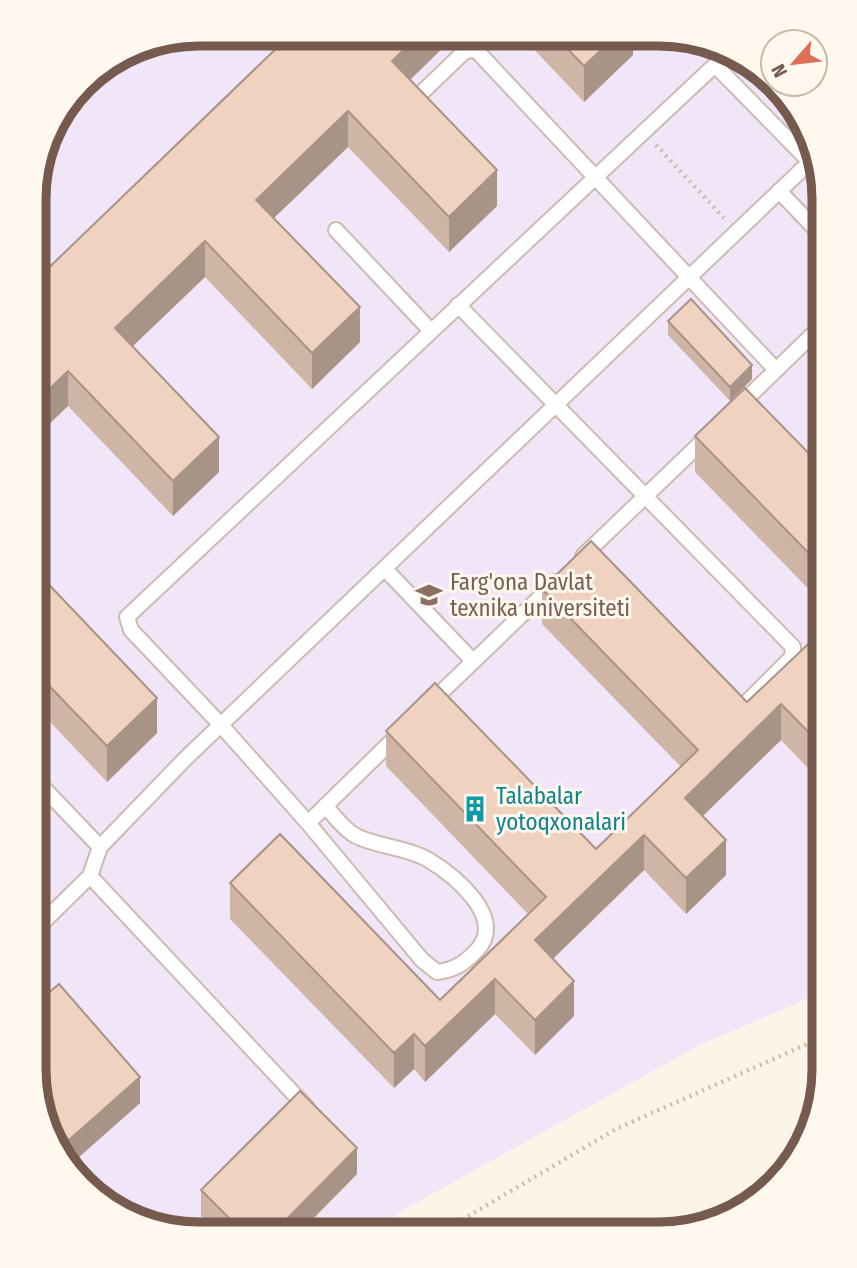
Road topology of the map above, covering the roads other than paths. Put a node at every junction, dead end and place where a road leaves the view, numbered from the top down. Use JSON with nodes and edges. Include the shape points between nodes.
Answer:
{"nodes":[{"id":1,"x":412,"y":102,"type":"edge"},
{"id":2,"x":803,"y":150,"type":"edge"},
{"id":3,"x":808,"y":164,"type":"edge"},
{"id":4,"x":596,"y":176,"type":"junction"},
{"id":5,"x":779,"y":191,"type":"junction"},
{"id":6,"x":812,"y":225,"type":"edge"},
{"id":7,"x":336,"y":230,"type":"dead end"},
{"id":8,"x":689,"y":276,"type":"junction"},
{"id":9,"x":458,"y":305,"type":"junction"},
{"id":10,"x":431,"y":331,"type":"junction"},
{"id":11,"x":810,"y":337,"type":"edge"},
{"id":12,"x":776,"y":370,"type":"junction"},
{"id":13,"x":556,"y":403,"type":"junction"},
{"id":14,"x":646,"y":495,"type":"junction"},
{"id":15,"x":385,"y":569,"type":"junction"},
{"id":16,"x":473,"y":662,"type":"junction"},
{"id":17,"x":737,"y":712,"type":"edge"},
{"id":18,"x":220,"y":724,"type":"junction"},
{"id":19,"x":46,"y":790,"type":"edge"},
{"id":20,"x":325,"y":806,"type":"junction"},
{"id":21,"x":308,"y":823,"type":"junction"},
{"id":22,"x":100,"y":846,"type":"junction"},
{"id":23,"x":90,"y":876,"type":"junction"},
{"id":24,"x":46,"y":919,"type":"edge"},
{"id":25,"x":313,"y":1115,"type":"edge"}],
"edges":[{"from":1,"to":4,"type":"lane","via":[[464,52],[475,49]]},
{"from":2,"to":4,"type":"lane","via":[[715,65]]},
{"from":3,"to":5,"type":"lane"},
{"from":4,"to":8,"type":"lane"},
{"from":4,"to":9,"type":"lane"},
{"from":5,"to":6,"type":"lane"},
{"from":5,"to":8,"type":"lane"},
{"from":7,"to":10,"type":"lane"},
{"from":8,"to":12,"type":"lane"},
{"from":8,"to":13,"type":"lane"},
{"from":9,"to":10,"type":"lane"},
{"from":9,"to":13,"type":"lane"},
{"from":10,"to":18,"type":"lane","via":[[127,617],[131,630]]},
{"from":11,"to":12,"type":"lane"},
{"from":12,"to":14,"type":"lane"},
{"from":13,"to":14,"type":"lane"},
{"from":13,"to":15,"type":"lane"},
{"from":14,"to":16,"type":"lane"},
{"from":14,"to":17,"type":"lane","via":[[793,647],[792,657]]},
{"from":15,"to":16,"type":"lane"},
{"from":15,"to":18,"type":"lane"},
{"from":16,"to":20,"type":"lane"},
{"from":18,"to":21,"type":"lane"},
{"from":18,"to":22,"type":"lane"},
{"from":19,"to":22,"type":"lane"},
{"from":20,"to":21,"type":"lane"},
{"from":20,"to":21,"type":"lane","via":[[353,834],[426,858],[463,886],[484,915],[487,933],[471,957],[453,971],[437,972],[422,960]]},
{"from":22,"to":23,"type":"lane"},
{"from":23,"to":24,"type":"lane"},
{"from":23,"to":25,"type":"lane"}]}
